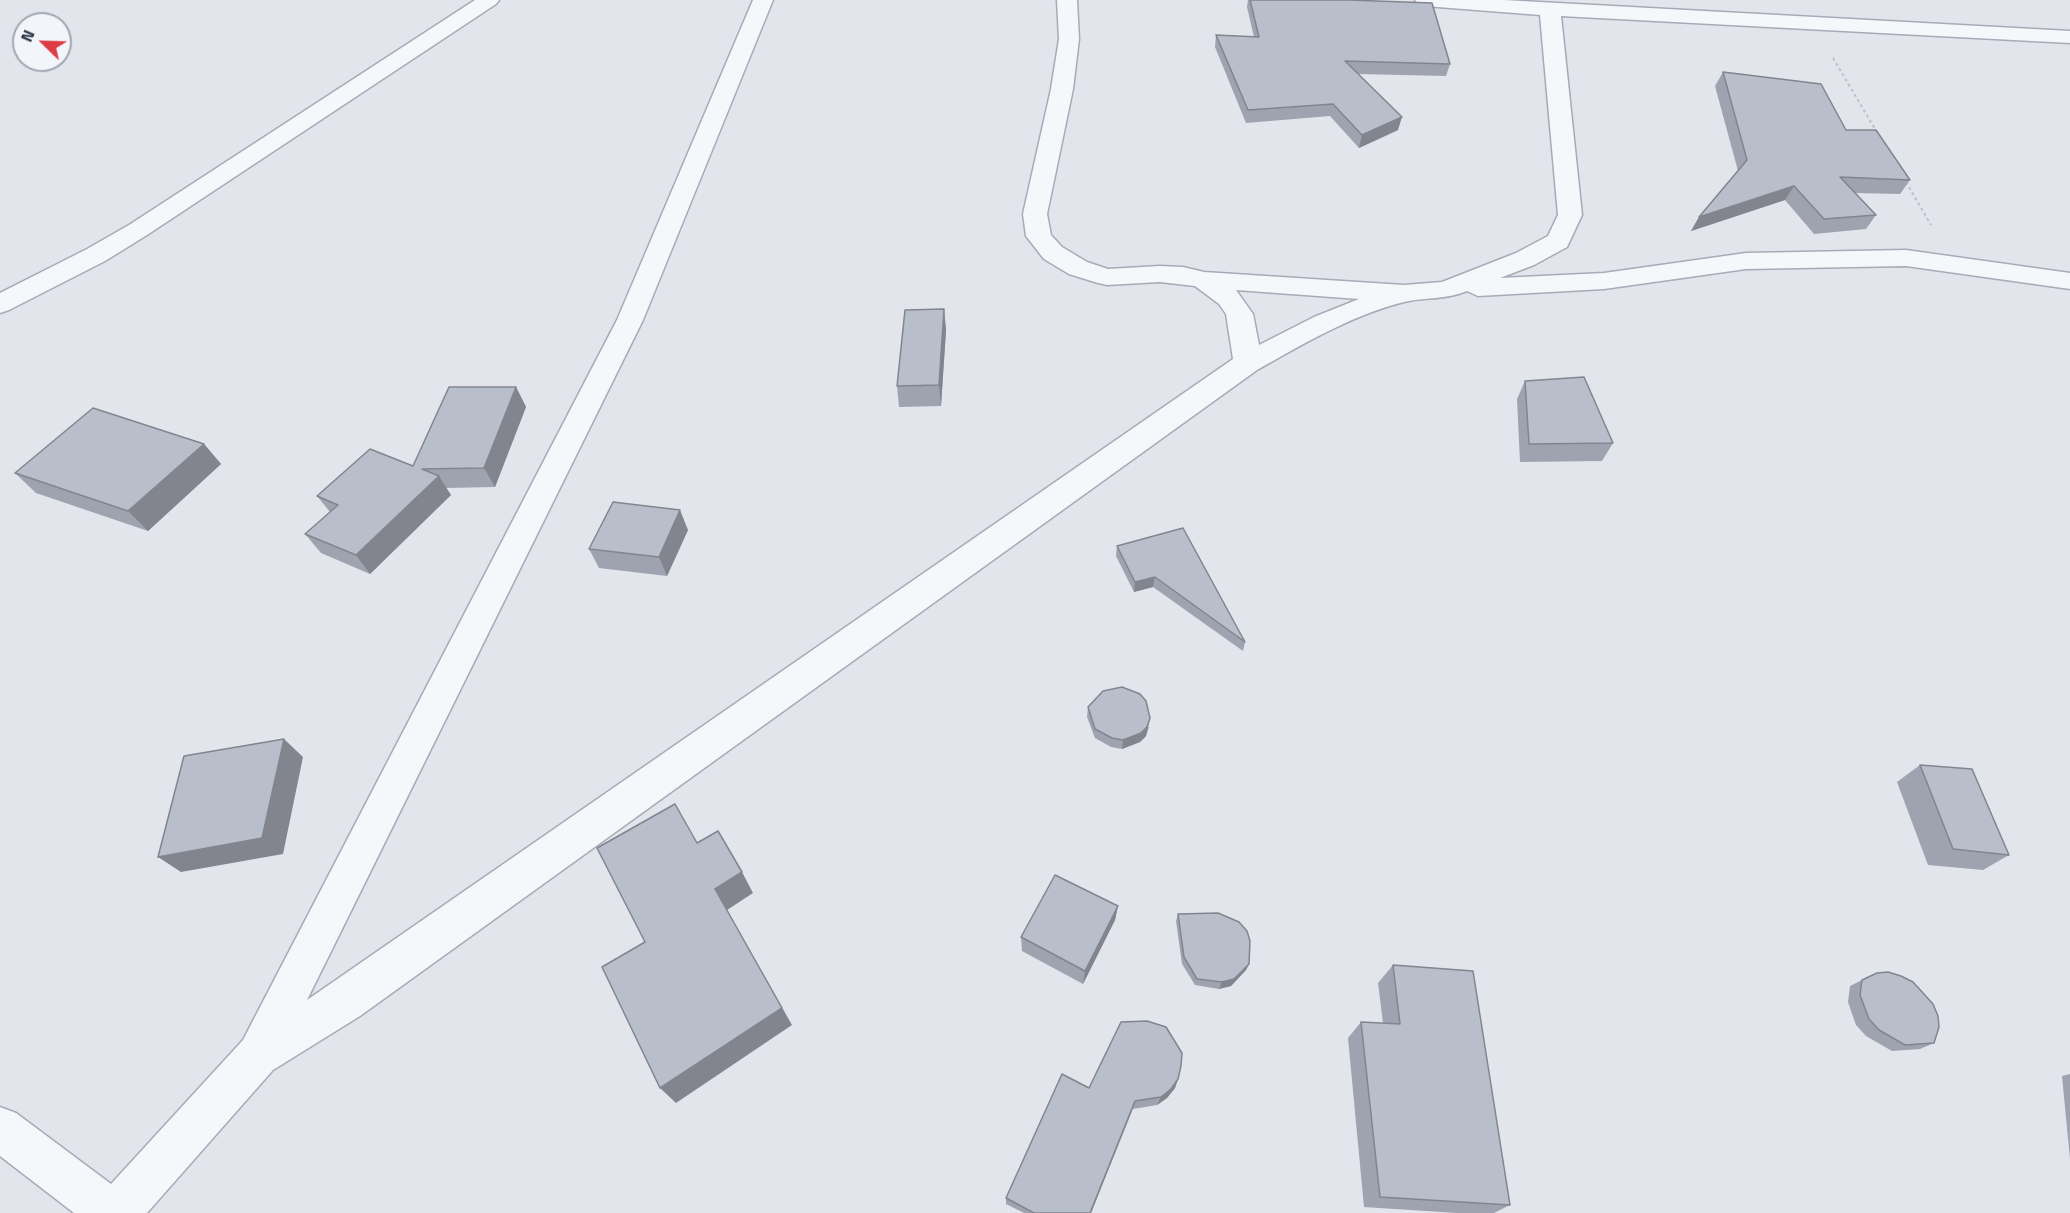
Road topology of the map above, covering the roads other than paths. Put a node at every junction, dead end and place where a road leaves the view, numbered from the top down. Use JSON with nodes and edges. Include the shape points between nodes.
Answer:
{"nodes":[{"id":1,"x":763,"y":0,"type":"edge"},
{"id":2,"x":1067,"y":0,"type":"edge"},
{"id":3,"x":1425,"y":0,"type":"edge"},
{"id":4,"x":490,"y":1,"type":"edge"},
{"id":5,"x":1543,"y":6,"type":"edge"},
{"id":6,"x":2070,"y":37,"type":"edge"},
{"id":7,"x":1204,"y":280,"type":"junction"},
{"id":8,"x":2070,"y":281,"type":"edge"},
{"id":9,"x":1446,"y":290,"type":"junction"},
{"id":10,"x":1404,"y":293,"type":"junction"},
{"id":11,"x":0,"y":304,"type":"edge"},
{"id":12,"x":1247,"y":363,"type":"junction"},
{"id":13,"x":258,"y":1055,"type":"junction"},
{"id":14,"x":0,"y":1129,"type":"edge"},
{"id":15,"x":114,"y":1213,"type":"edge"}],
"edges":[{"from":1,"to":13,"type":"street","via":[[630,320]]},
{"from":2,"to":7,"type":"street","via":[[1069,39],[1035,214],[1039,236],[1053,253],[1078,268],[1107,277],[1160,274]]},
{"from":3,"to":5,"type":"street"},
{"from":4,"to":11,"type":"street","via":[[138,230]]},
{"from":5,"to":6,"type":"street"},
{"from":5,"to":9,"type":"street","via":[[1570,215],[1558,242],[1525,260]]},
{"from":7,"to":10,"type":"street"},
{"from":7,"to":12,"type":"street","via":[[1226,294],[1242,314]]},
{"from":8,"to":9,"type":"street","via":[[1905,258],[1746,261],[1604,281]]},
{"from":9,"to":10,"type":"street"},
{"from":10,"to":12,"type":"street","via":[[1334,316]]},
{"from":12,"to":13,"type":"street","via":[[345,1001]]},
{"from":13,"to":15,"type":"street"},
{"from":14,"to":15,"type":"street"}]}
